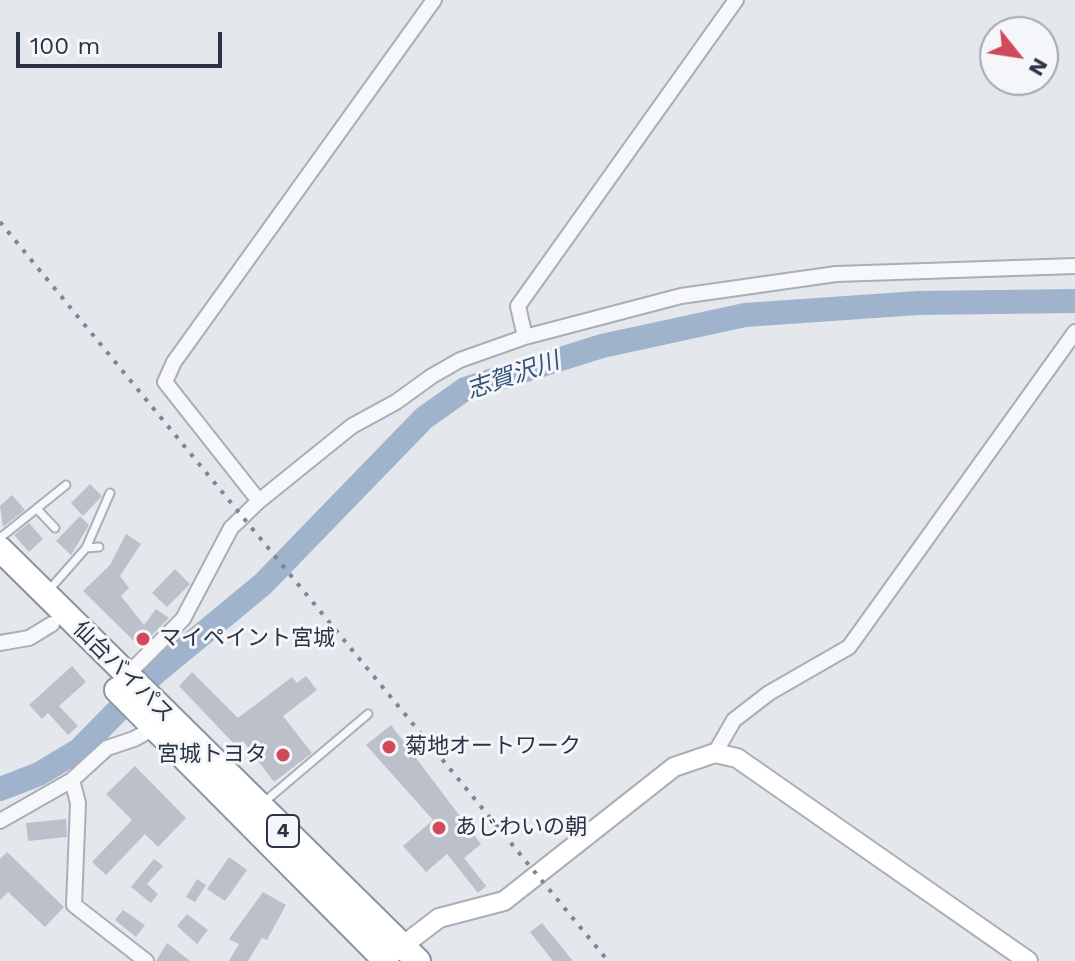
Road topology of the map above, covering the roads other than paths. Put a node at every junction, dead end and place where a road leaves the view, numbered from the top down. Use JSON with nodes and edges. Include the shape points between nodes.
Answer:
{"nodes":[{"id":1,"x":434,"y":0,"type":"edge"},
{"id":2,"x":736,"y":0,"type":"edge"},
{"id":3,"x":1075,"y":266,"type":"edge"},
{"id":4,"x":1074,"y":336,"type":"edge"},
{"id":5,"x":525,"y":337,"type":"junction"},
{"id":6,"x":66,"y":485,"type":"dead end"},
{"id":7,"x":110,"y":493,"type":"dead end"},
{"id":8,"x":259,"y":501,"type":"junction"},
{"id":9,"x":37,"y":509,"type":"junction"},
{"id":10,"x":55,"y":528,"type":"dead end"},
{"id":11,"x":0,"y":538,"type":"edge"},
{"id":12,"x":99,"y":547,"type":"dead end"},
{"id":13,"x":86,"y":548,"type":"junction"},
{"id":14,"x":0,"y":549,"type":"edge"},
{"id":15,"x":0,"y":573,"type":"edge"},
{"id":16,"x":45,"y":594,"type":"junction"},
{"id":17,"x":52,"y":624,"type":"junction"},
{"id":18,"x":0,"y":643,"type":"edge"},
{"id":19,"x":124,"y":681,"type":"junction"},
{"id":20,"x":147,"y":713,"type":"junction"},
{"id":21,"x":368,"y":714,"type":"dead end"},
{"id":22,"x":715,"y":753,"type":"junction"},
{"id":23,"x":72,"y":780,"type":"junction"},
{"id":24,"x":258,"y":806,"type":"junction"},
{"id":25,"x":0,"y":821,"type":"edge"},
{"id":26,"x":395,"y":958,"type":"edge"},
{"id":27,"x":146,"y":961,"type":"edge"},
{"id":28,"x":1028,"y":961,"type":"edge"}],
"edges":[{"from":1,"to":8,"type":"street","via":[[174,362],[165,382]]},
{"from":2,"to":5,"type":"street","via":[[518,306]]},
{"from":3,"to":5,"type":"street","via":[[836,274],[681,296]]},
{"from":4,"to":22,"type":"street","via":[[849,647],[769,693],[734,720]]},
{"from":5,"to":8,"type":"street","via":[[432,376],[352,426]]},
{"from":6,"to":9,"type":"lane"},
{"from":7,"to":13,"type":"lane"},
{"from":8,"to":19,"type":"street","via":[[231,528],[183,619]]},
{"from":9,"to":10,"type":"lane"},
{"from":9,"to":11,"type":"lane"},
{"from":12,"to":13,"type":"lane"},
{"from":13,"to":16,"type":"lane"},
{"from":14,"to":16,"type":"highway","name":"仙台バイパス","number":"4"},
{"from":15,"to":17,"type":"highway","name":"仙台バイパス","number":"4"},
{"from":16,"to":19,"type":"highway","name":"仙台バイパス","number":"4"},
{"from":17,"to":18,"type":"street","via":[[29,638]]},
{"from":17,"to":19,"type":"highway","name":"仙台バイパス","number":"4"},
{"from":19,"to":20,"type":"highway","name":"仙台バイパス","number":"4"},
{"from":20,"to":23,"type":"street"},
{"from":20,"to":24,"type":"highway","name":"仙台バイパス","number":"4"},
{"from":20,"to":26,"type":"highway","name":"仙台バイパス","number":"4"},
{"from":21,"to":24,"type":"lane"},
{"from":22,"to":26,"type":"street","via":[[674,767],[504,901],[439,918]]},
{"from":22,"to":28,"type":"street","via":[[737,758]]},
{"from":23,"to":25,"type":"street"},
{"from":23,"to":27,"type":"street","via":[[78,803],[74,905]]},
{"from":24,"to":26,"type":"highway","name":"仙台バイパス","number":"4"}]}
